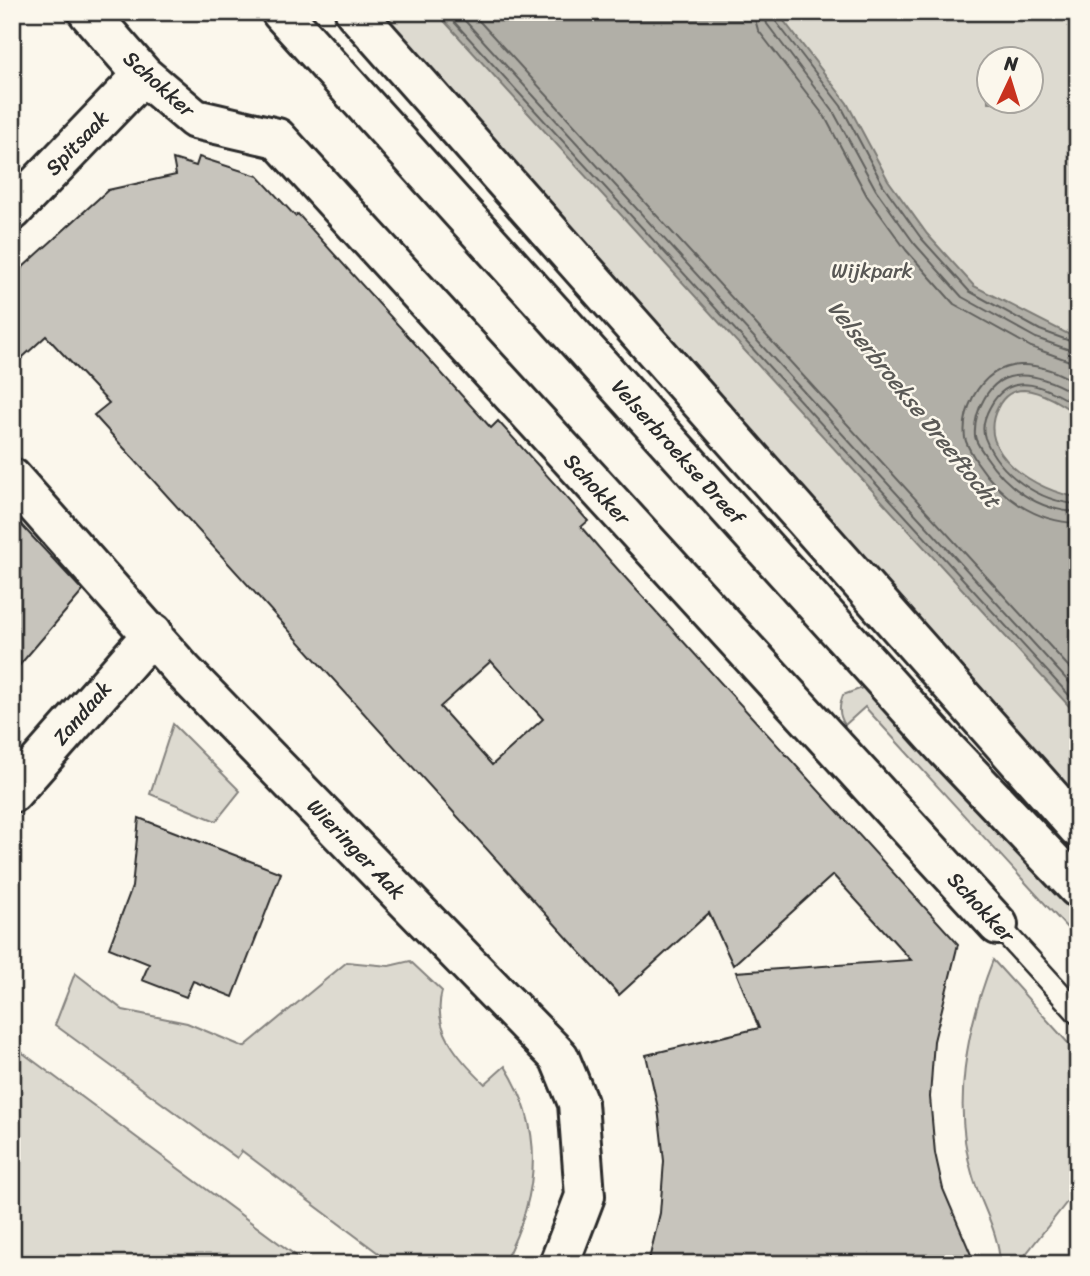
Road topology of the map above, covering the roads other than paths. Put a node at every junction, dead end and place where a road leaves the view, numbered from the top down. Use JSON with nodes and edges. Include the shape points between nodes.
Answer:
{"nodes":[{"id":1,"x":88,"y":12,"type":"edge"},
{"id":2,"x":281,"y":12,"type":"edge"},
{"id":3,"x":355,"y":12,"type":"edge"},
{"id":4,"x":143,"y":75,"type":"junction"},
{"id":5,"x":12,"y":211,"type":"edge"},
{"id":6,"x":12,"y":478,"type":"edge"},
{"id":7,"x":153,"y":633,"type":"junction"},
{"id":8,"x":12,"y":793,"type":"edge"},
{"id":9,"x":1078,"y":828,"type":"edge"},
{"id":10,"x":1078,"y":888,"type":"edge"},
{"id":11,"x":998,"y":925,"type":"joint"},
{"id":12,"x":1078,"y":1013,"type":"edge"},
{"id":13,"x":559,"y":1264,"type":"edge"}],
"edges":[{"from":1,"to":4,"type":"street","name":"Schokker"},
{"from":2,"to":10,"type":"street","name":"Velserbroekse Dreef","via":[[927,728]]},
{"from":3,"to":9,"type":"street"},
{"from":4,"to":5,"type":"street","name":"Spitsaak"},
{"from":4,"to":11,"type":"street","name":"Schokker","via":[[195,119],[277,138]]},
{"from":6,"to":7,"type":"street","name":"Wieringer Aak"},
{"from":7,"to":8,"type":"street","name":"Zandaak"},
{"from":7,"to":13,"type":"street","name":"Wieringer Aak","via":[[183,671],[559,1057],[579,1103],[585,1196]]},
{"from":11,"to":12,"type":"lane","name":"Schokker"}]}
